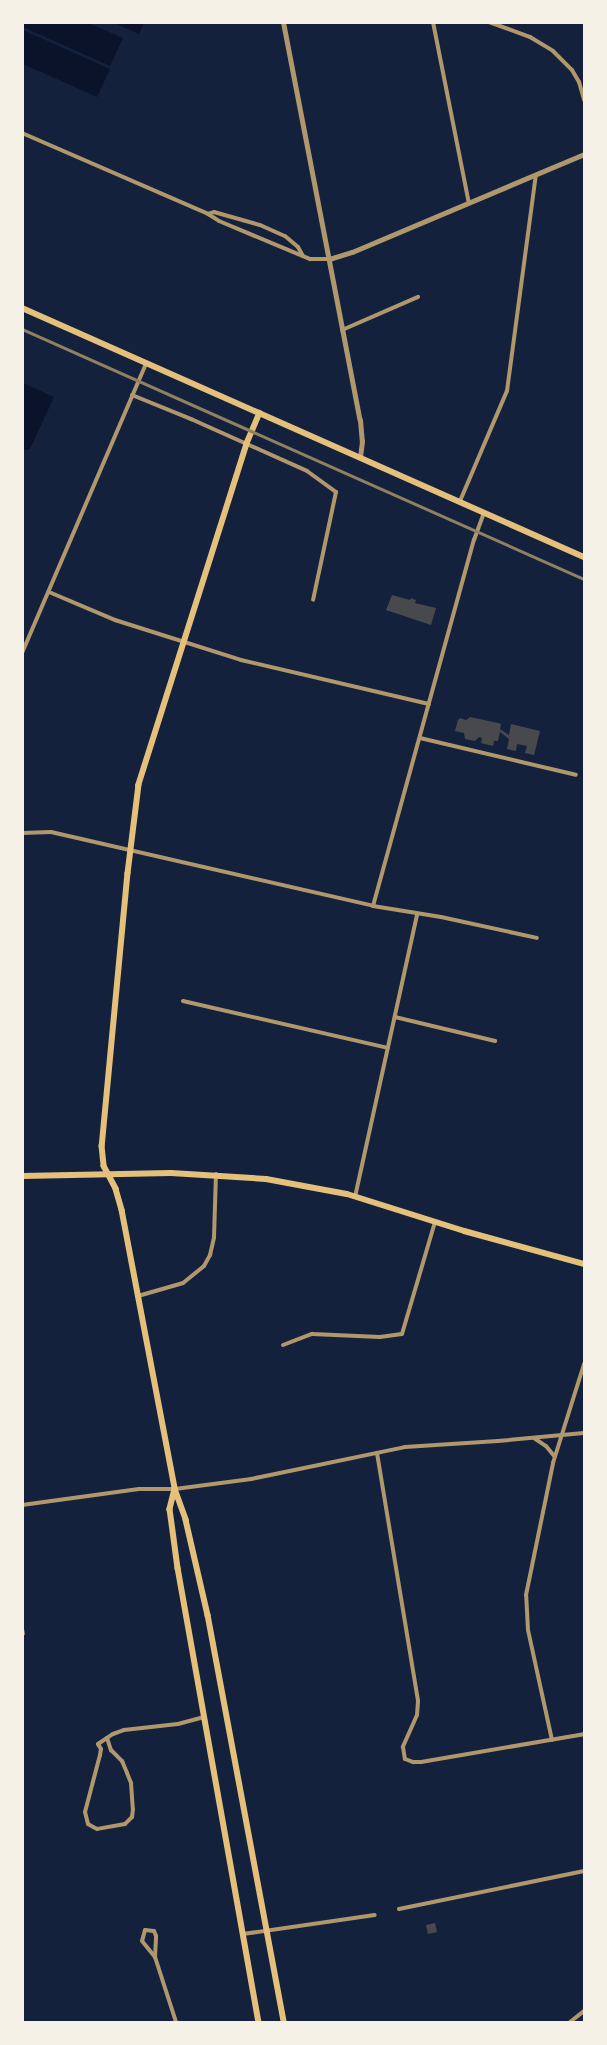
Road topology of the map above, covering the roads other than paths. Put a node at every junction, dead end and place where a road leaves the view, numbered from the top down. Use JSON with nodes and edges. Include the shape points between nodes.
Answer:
{"nodes":[{"id":1,"x":283,"y":22,"type":"edge"},
{"id":2,"x":489,"y":22,"type":"edge"},
{"id":3,"x":435,"y":23,"type":"edge"},
{"id":4,"x":584,"y":100,"type":"edge"},
{"id":5,"x":22,"y":133,"type":"edge"},
{"id":6,"x":584,"y":154,"type":"edge"},
{"id":7,"x":536,"y":174,"type":"junction"},
{"id":8,"x":468,"y":204,"type":"junction"},
{"id":9,"x":208,"y":214,"type":"junction"},
{"id":10,"x":303,"y":256,"type":"junction"},
{"id":11,"x":329,"y":259,"type":"junction"},
{"id":12,"x":418,"y":297,"type":"dead end"},
{"id":13,"x":22,"y":308,"type":"edge"},
{"id":14,"x":342,"y":330,"type":"junction"},
{"id":15,"x":146,"y":363,"type":"junction"},
{"id":16,"x":132,"y":395,"type":"junction"},
{"id":17,"x":260,"y":413,"type":"junction"},
{"id":18,"x":247,"y":444,"type":"junction"},
{"id":19,"x":360,"y":457,"type":"junction"},
{"id":20,"x":460,"y":501,"type":"junction"},
{"id":21,"x":484,"y":512,"type":"junction"},
{"id":22,"x":584,"y":557,"type":"edge"},
{"id":23,"x":49,"y":592,"type":"junction"},
{"id":24,"x":313,"y":600,"type":"dead end"},
{"id":25,"x":184,"y":642,"type":"junction"},
{"id":26,"x":22,"y":653,"type":"edge"},
{"id":27,"x":429,"y":704,"type":"junction"},
{"id":28,"x":420,"y":738,"type":"junction"},
{"id":29,"x":576,"y":775,"type":"dead end"},
{"id":30,"x":22,"y":833,"type":"edge"},
{"id":31,"x":131,"y":850,"type":"junction"},
{"id":32,"x":373,"y":906,"type":"junction"},
{"id":33,"x":417,"y":914,"type":"junction"},
{"id":34,"x":537,"y":938,"type":"dead end"},
{"id":35,"x":183,"y":1001,"type":"dead end"},
{"id":36,"x":395,"y":1017,"type":"junction"},
{"id":37,"x":495,"y":1041,"type":"dead end"},
{"id":38,"x":388,"y":1048,"type":"junction"},
{"id":39,"x":108,"y":1174,"type":"junction"},
{"id":40,"x":216,"y":1174,"type":"junction"},
{"id":41,"x":22,"y":1176,"type":"edge"},
{"id":42,"x":354,"y":1197,"type":"junction"},
{"id":43,"x":435,"y":1222,"type":"junction"},
{"id":44,"x":584,"y":1264,"type":"edge"},
{"id":45,"x":138,"y":1296,"type":"junction"},
{"id":46,"x":283,"y":1345,"type":"dead end"},
{"id":47,"x":584,"y":1364,"type":"edge"},
{"id":48,"x":584,"y":1433,"type":"edge"},
{"id":49,"x":560,"y":1436,"type":"junction"},
{"id":50,"x":534,"y":1438,"type":"junction"},
{"id":51,"x":377,"y":1453,"type":"junction"},
{"id":52,"x":554,"y":1456,"type":"junction"},
{"id":53,"x":176,"y":1490,"type":"junction"},
{"id":54,"x":22,"y":1505,"type":"edge"},
{"id":55,"x":22,"y":1629,"type":"edge"},
{"id":56,"x":23,"y":1634,"type":"edge"},
{"id":57,"x":204,"y":1717,"type":"junction"},
{"id":58,"x":584,"y":1734,"type":"edge"},
{"id":59,"x":107,"y":1738,"type":"junction"},
{"id":60,"x":552,"y":1740,"type":"junction"},
{"id":61,"x":584,"y":1871,"type":"edge"},
{"id":62,"x":399,"y":1909,"type":"dead end"},
{"id":63,"x":375,"y":1915,"type":"dead end"},
{"id":64,"x":267,"y":1929,"type":"junction"},
{"id":65,"x":243,"y":1934,"type":"junction"},
{"id":66,"x":155,"y":1958,"type":"junction"},
{"id":67,"x":584,"y":2011,"type":"edge"},
{"id":68,"x":176,"y":2022,"type":"edge"},
{"id":69,"x":259,"y":2022,"type":"edge"},
{"id":70,"x":284,"y":2022,"type":"edge"},
{"id":71,"x":570,"y":2022,"type":"edge"}],
"edges":[{"from":1,"to":11,"type":"street"},
{"from":2,"to":4,"type":"street","via":[[530,37],[553,51],[572,70]]},
{"from":3,"to":8,"type":"street"},
{"from":5,"to":9,"type":"street"},
{"from":6,"to":7,"type":"street"},
{"from":7,"to":8,"type":"street"},
{"from":7,"to":20,"type":"street","via":[[507,391]]},
{"from":8,"to":11,"type":"street"},
{"from":9,"to":10,"type":"street"},
{"from":9,"to":10,"type":"street","via":[[214,212],[286,236],[298,246]]},
{"from":10,"to":11,"type":"street"},
{"from":11,"to":14,"type":"street"},
{"from":12,"to":14,"type":"street"},
{"from":13,"to":15,"type":"main road"},
{"from":14,"to":19,"type":"street","via":[[362,437]]},
{"from":15,"to":16,"type":"street"},
{"from":15,"to":17,"type":"main road"},
{"from":16,"to":18,"type":"street"},
{"from":16,"to":23,"type":"street"},
{"from":17,"to":18,"type":"main road"},
{"from":17,"to":19,"type":"main road"},
{"from":18,"to":24,"type":"street","via":[[307,471],[337,495]]},
{"from":18,"to":25,"type":"main road"},
{"from":19,"to":20,"type":"main road"},
{"from":20,"to":21,"type":"main road"},
{"from":21,"to":22,"type":"main road"},
{"from":21,"to":27,"type":"street"},
{"from":23,"to":25,"type":"street","via":[[115,620]]},
{"from":23,"to":26,"type":"street"},
{"from":25,"to":27,"type":"street","via":[[263,666]]},
{"from":25,"to":31,"type":"main road","via":[[139,786]]},
{"from":27,"to":28,"type":"street"},
{"from":28,"to":29,"type":"street"},
{"from":28,"to":32,"type":"street"},
{"from":30,"to":31,"type":"street","via":[[51,832]]},
{"from":31,"to":32,"type":"street"},
{"from":31,"to":39,"type":"main road","via":[[102,1146],[102,1158]]},
{"from":32,"to":33,"type":"street"},
{"from":33,"to":34,"type":"street"},
{"from":33,"to":36,"type":"street"},
{"from":35,"to":38,"type":"street"},
{"from":36,"to":37,"type":"street"},
{"from":36,"to":38,"type":"street"},
{"from":38,"to":42,"type":"street"},
{"from":39,"to":40,"type":"main road"},
{"from":39,"to":41,"type":"main road"},
{"from":39,"to":45,"type":"main road","via":[[122,1210]]},
{"from":40,"to":42,"type":"main road","via":[[266,1178]]},
{"from":40,"to":45,"type":"street","via":[[214,1237],[204,1266],[183,1283]]},
{"from":42,"to":43,"type":"main road"},
{"from":43,"to":44,"type":"main road"},
{"from":43,"to":46,"type":"street","via":[[402,1334],[380,1337],[312,1334]]},
{"from":45,"to":53,"type":"main road"},
{"from":47,"to":49,"type":"street"},
{"from":48,"to":49,"type":"street"},
{"from":49,"to":50,"type":"street"},
{"from":49,"to":52,"type":"street"},
{"from":50,"to":51,"type":"street","via":[[405,1447]]},
{"from":50,"to":52,"type":"street"},
{"from":51,"to":53,"type":"street","via":[[251,1479]]},
{"from":51,"to":60,"type":"street","via":[[418,1702],[417,1715],[402,1752],[405,1759],[421,1762]]},
{"from":52,"to":60,"type":"street","via":[[526,1594],[528,1630]]},
{"from":53,"to":54,"type":"street","via":[[139,1489]]},
{"from":53,"to":57,"type":"main road","via":[[170,1509],[172,1526]]},
{"from":53,"to":64,"type":"main road","via":[[208,1615]]},
{"from":55,"to":56,"type":"street"},
{"from":57,"to":59,"type":"street","via":[[178,1724],[124,1730]]},
{"from":57,"to":65,"type":"main road"},
{"from":58,"to":60,"type":"street"},
{"from":59,"to":59,"type":"street","via":[[98,1744],[100,1755],[85,1812],[88,1824],[98,1829],[125,1824],[132,1817],[133,1809],[131,1783]]},
{"from":61,"to":62,"type":"street"},
{"from":63,"to":64,"type":"street"},
{"from":64,"to":65,"type":"street"},
{"from":64,"to":70,"type":"main road"},
{"from":65,"to":69,"type":"main road"},
{"from":66,"to":66,"type":"street","via":[[156,1936],[154,1931],[145,1930],[142,1941]]},
{"from":66,"to":68,"type":"street"},
{"from":67,"to":71,"type":"street"}]}
